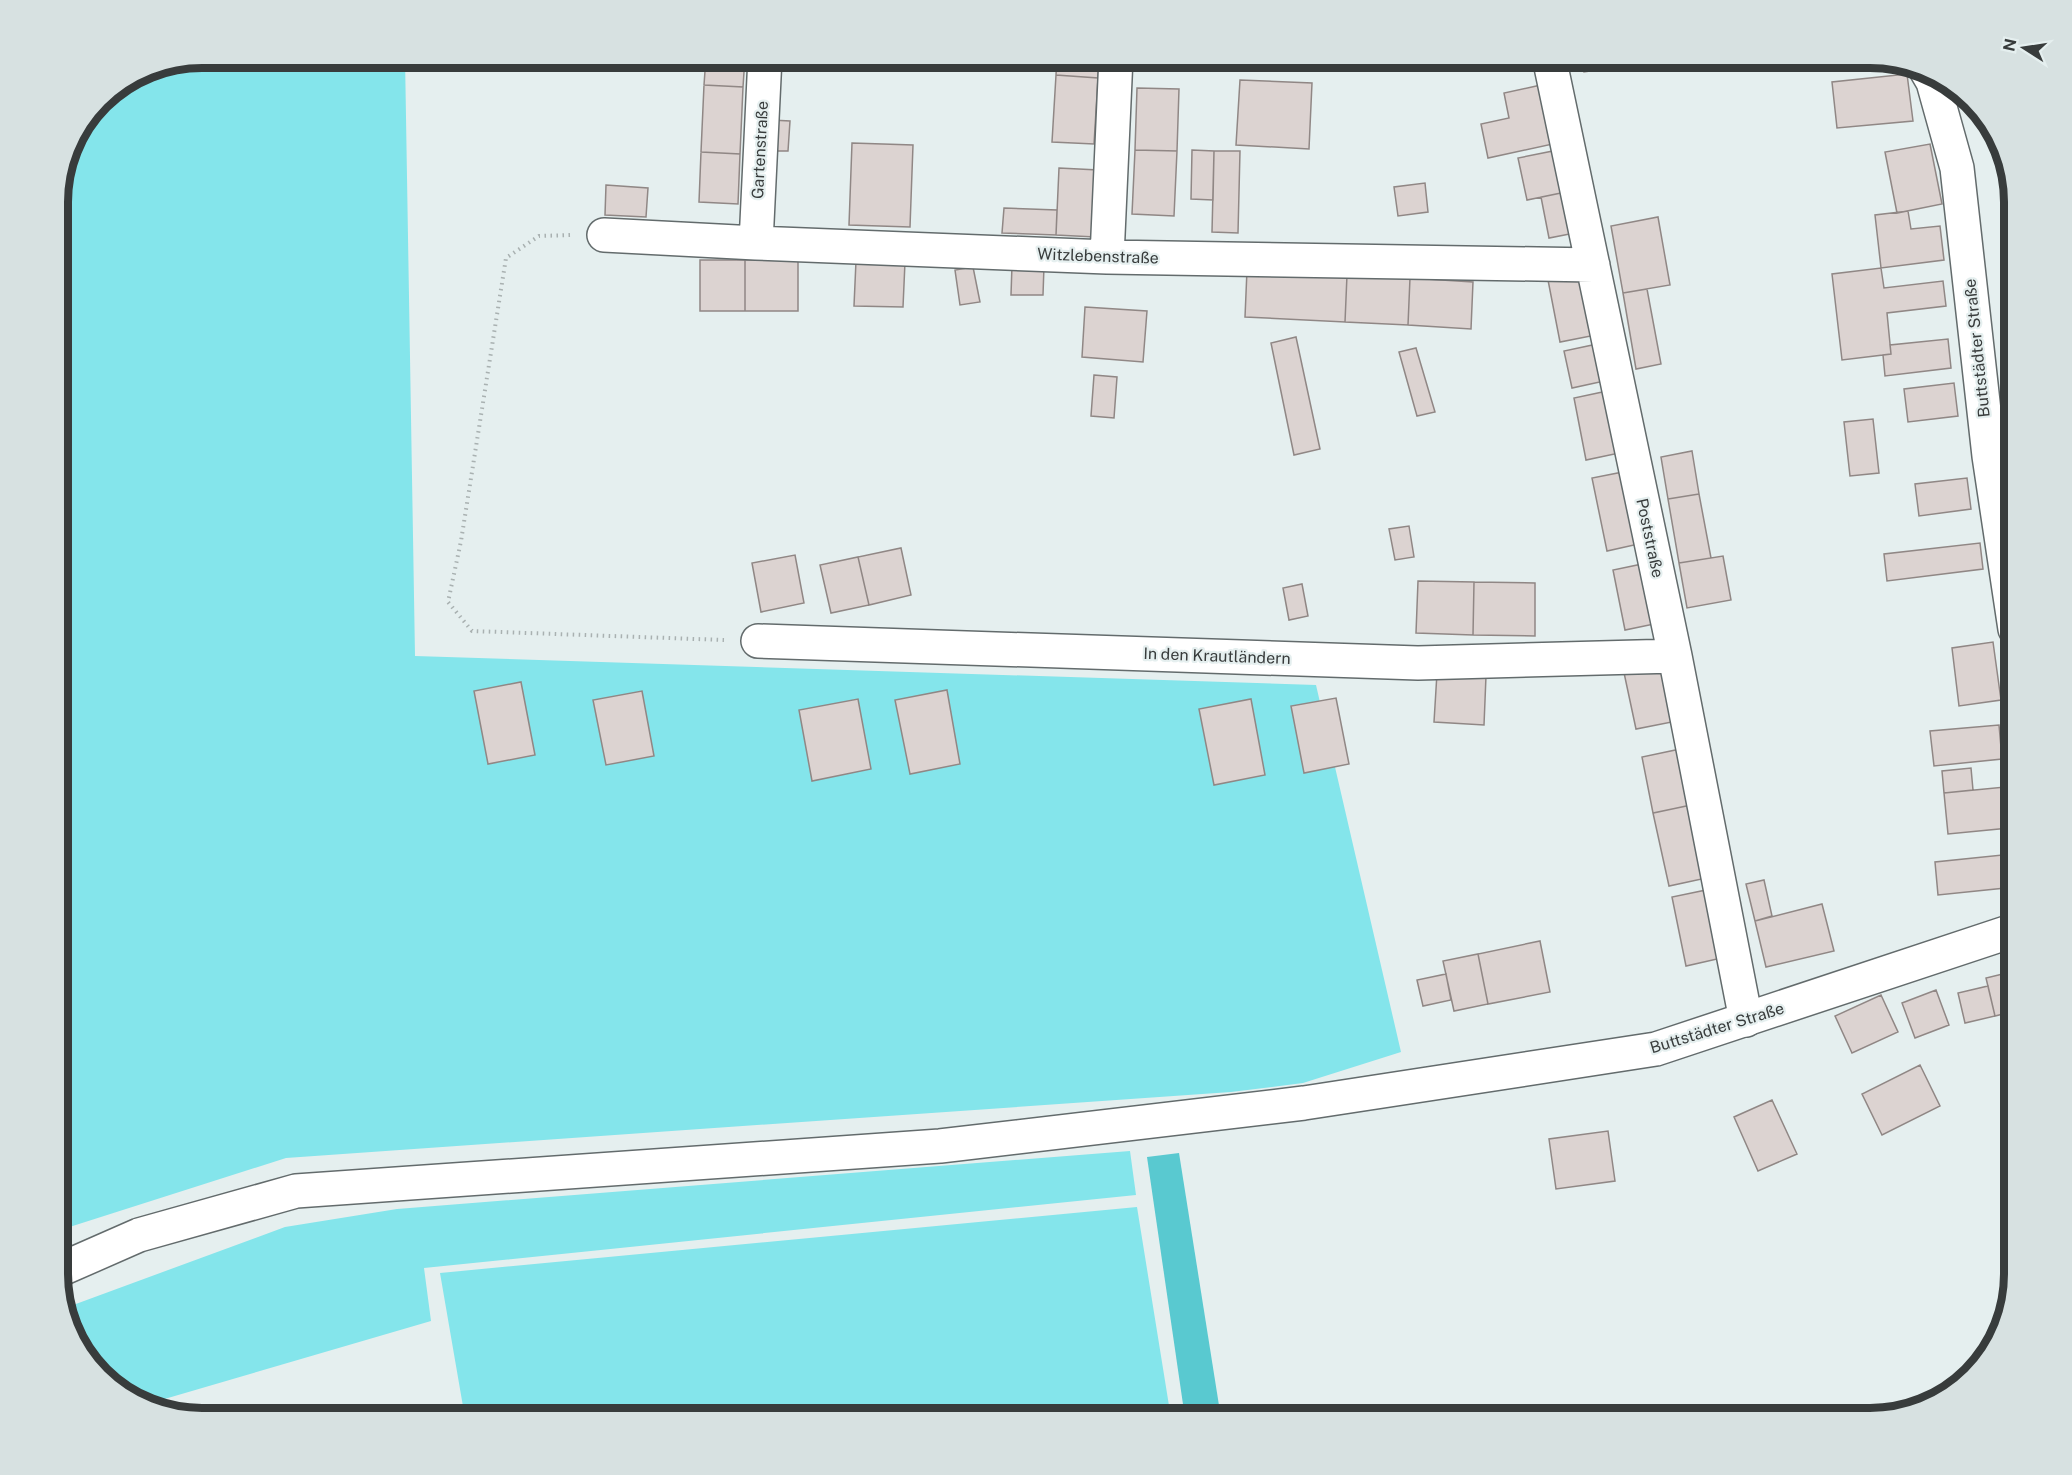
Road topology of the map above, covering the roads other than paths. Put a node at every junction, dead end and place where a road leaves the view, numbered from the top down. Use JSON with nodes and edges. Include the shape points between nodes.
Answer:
{"nodes":[{"id":1,"x":764,"y":68,"type":"edge"},
{"id":2,"x":1116,"y":68,"type":"edge"},
{"id":3,"x":1551,"y":68,"type":"edge"},
{"id":4,"x":1935,"y":84,"type":"edge"},
{"id":5,"x":604,"y":235,"type":"road end"},
{"id":6,"x":756,"y":243,"type":"junction"},
{"id":7,"x":1107,"y":257,"type":"junction"},
{"id":8,"x":1593,"y":265,"type":"junction"},
{"id":9,"x":2004,"y":556,"type":"edge"},
{"id":10,"x":758,"y":641,"type":"road end"},
{"id":11,"x":1675,"y":656,"type":"junction"},
{"id":12,"x":2004,"y":934,"type":"edge"},
{"id":13,"x":1746,"y":1020,"type":"junction"},
{"id":14,"x":68,"y":1266,"type":"edge"}],
"edges":[{"from":1,"to":6,"type":"street","name":"Gartenstraße"},
{"from":2,"to":7,"type":"street"},
{"from":3,"to":8,"type":"street","name":"Poststraße"},
{"from":4,"to":9,"type":"street","name":"Buttstädter Straße","via":[[1957,168]]},
{"from":5,"to":6,"type":"street","name":"Witzlebenstraße"},
{"from":6,"to":7,"type":"street","name":"Witzlebenstraße"},
{"from":7,"to":8,"type":"street","name":"Witzlebenstraße"},
{"from":8,"to":11,"type":"street","name":"Poststraße"},
{"from":10,"to":11,"type":"street","name":"In den Krautländern","via":[[1418,663]]},
{"from":11,"to":13,"type":"street","name":"Poststraße"},
{"from":12,"to":13,"type":"street","name":"Buttstädter Straße"},
{"from":13,"to":14,"type":"street","name":"Buttstädter Straße","via":[[1656,1049],[1304,1103],[939,1146],[296,1191],[139,1235]]}]}
